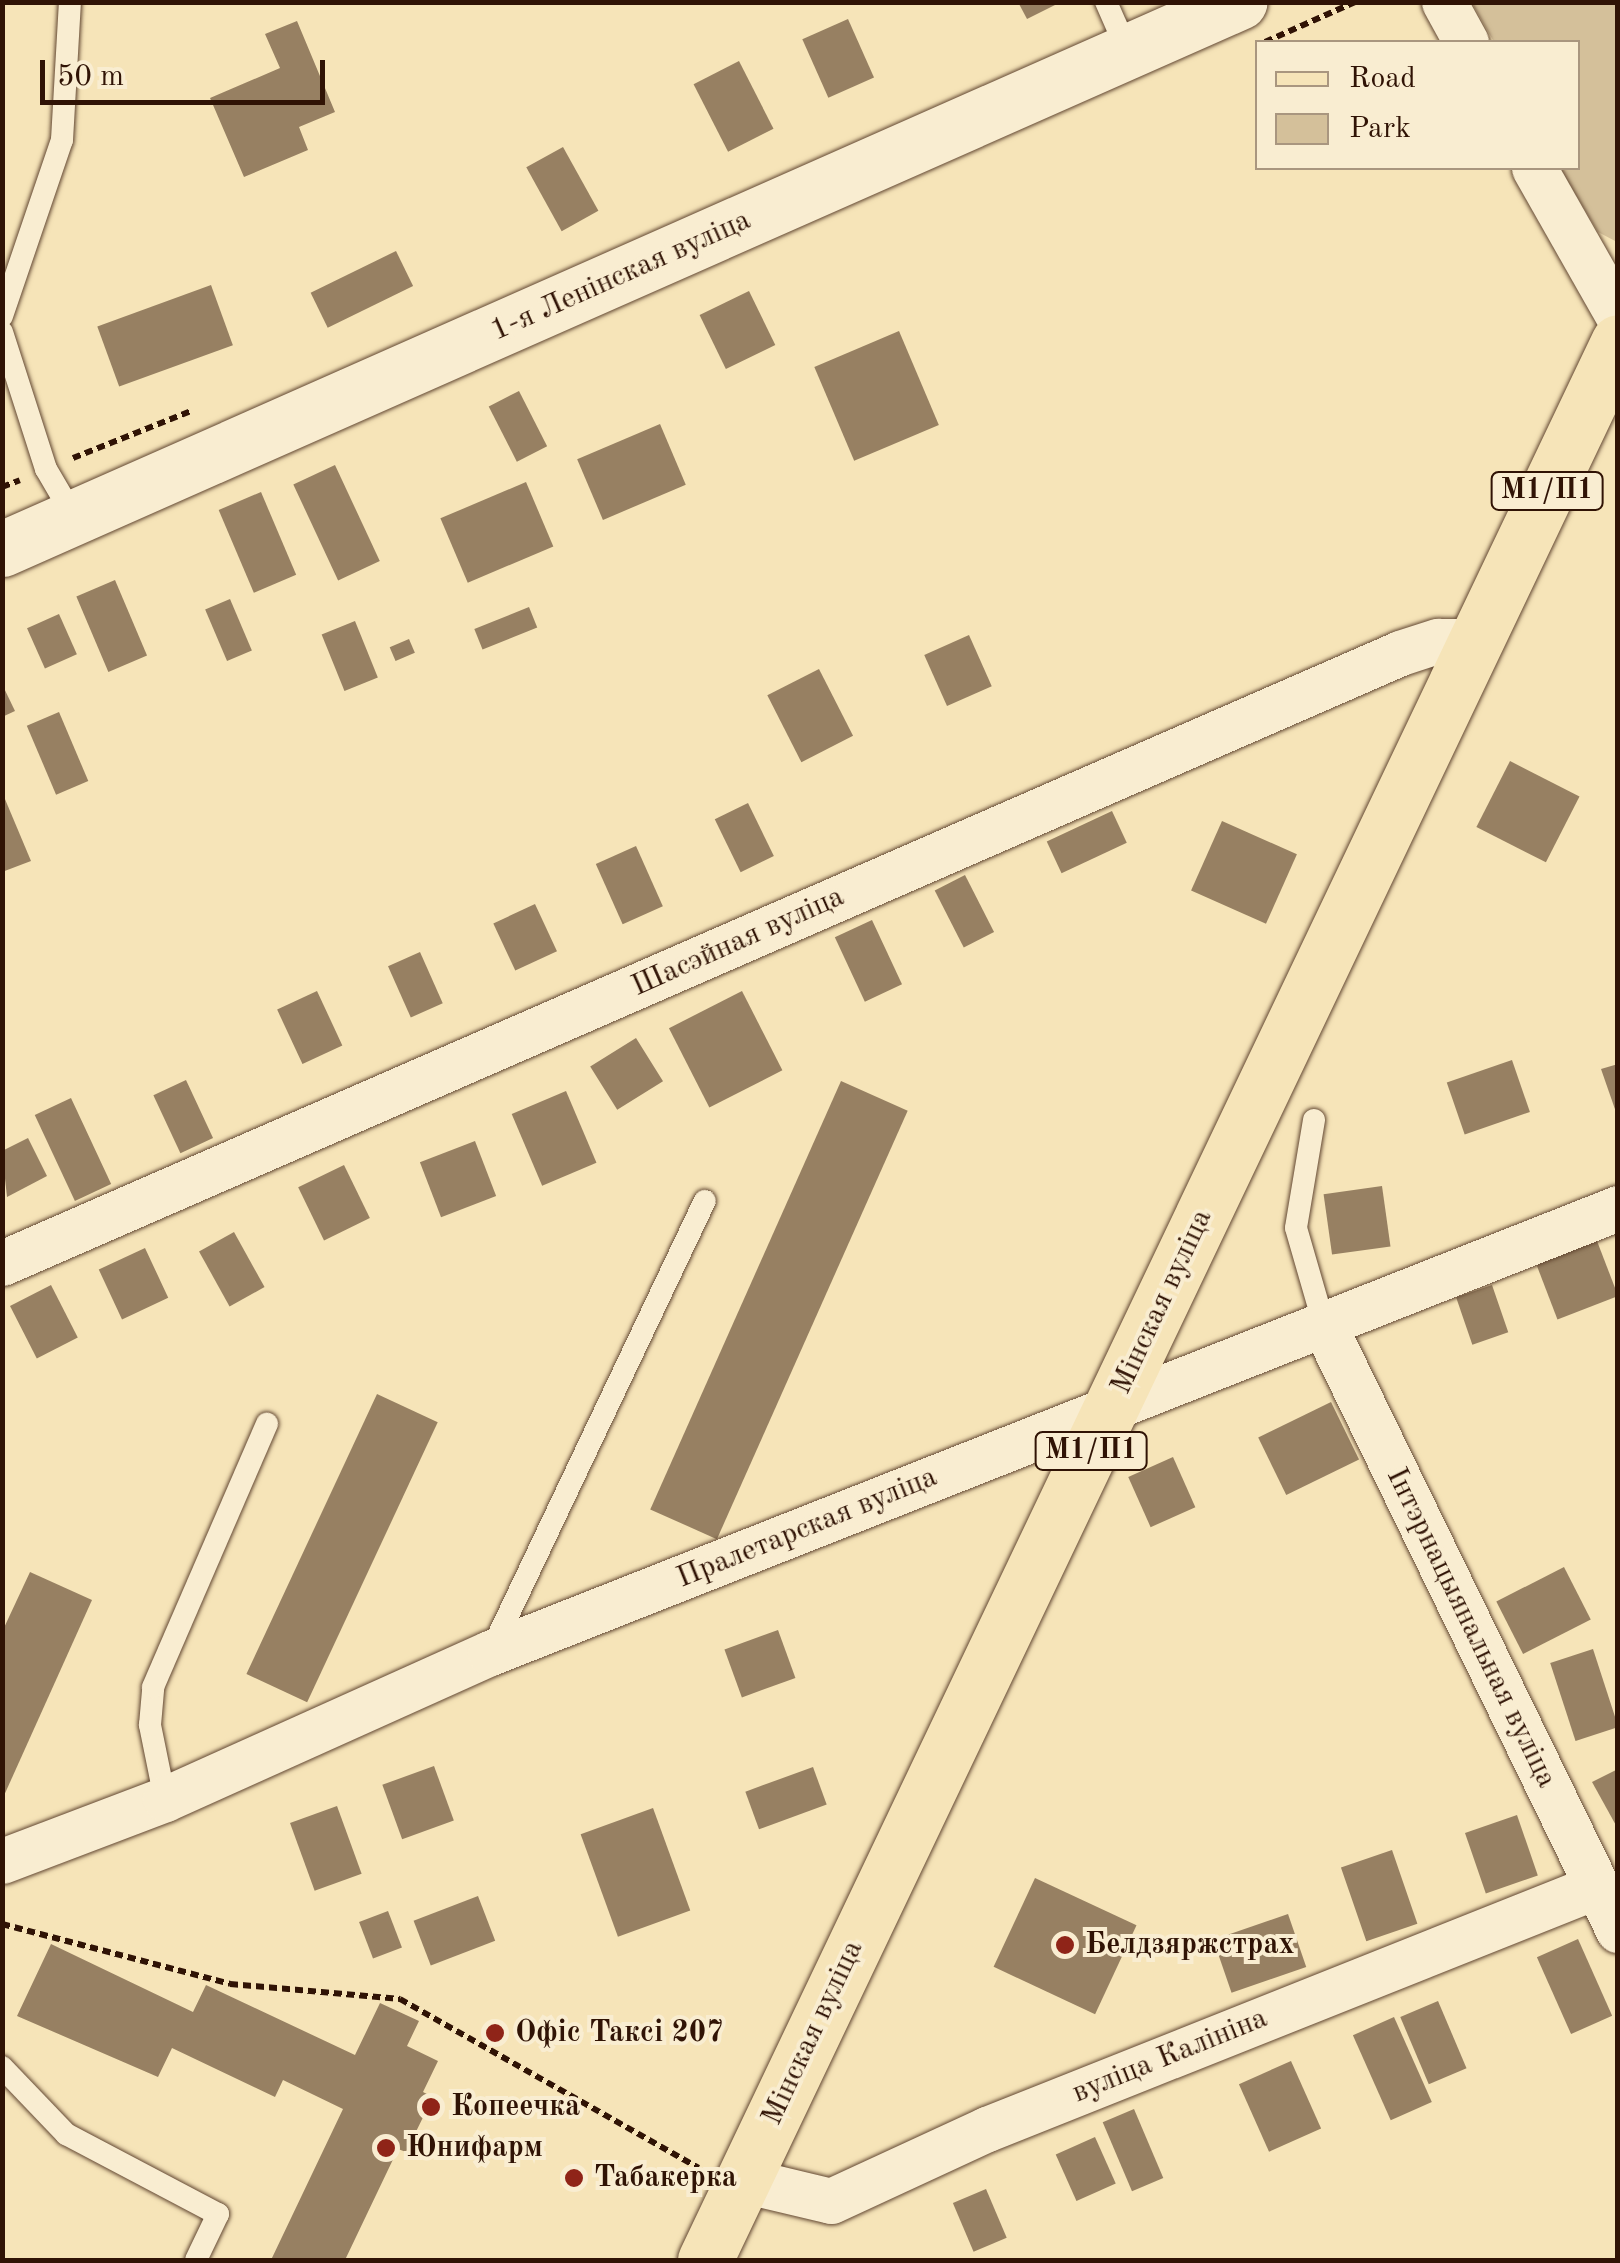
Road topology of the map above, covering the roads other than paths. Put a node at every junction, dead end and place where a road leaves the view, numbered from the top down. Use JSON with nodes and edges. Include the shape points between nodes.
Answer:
{"nodes":[{"id":1,"x":70,"y":2,"type":"edge"},
{"id":2,"x":1106,"y":2,"type":"edge"},
{"id":3,"x":1239,"y":2,"type":"edge"},
{"id":4,"x":1444,"y":2,"type":"edge"},
{"id":5,"x":1465,"y":40,"type":"edge"},
{"id":6,"x":1128,"y":52,"type":"junction"},
{"id":7,"x":1535,"y":170,"type":"edge"},
{"id":8,"x":2,"y":316,"type":"edge"},
{"id":9,"x":1618,"y":316,"type":"edge"},
{"id":10,"x":2,"y":332,"type":"edge"},
{"id":11,"x":1618,"y":342,"type":"edge"},
{"id":12,"x":74,"y":518,"type":"junction"},
{"id":13,"x":2,"y":549,"type":"edge"},
{"id":14,"x":1477,"y":641,"type":"junction"},
{"id":15,"x":1314,"y":1120,"type":"dead end"},
{"id":16,"x":705,"y":1201,"type":"dead end"},
{"id":17,"x":1618,"y":1208,"type":"edge"},
{"id":18,"x":2,"y":1263,"type":"edge"},
{"id":19,"x":1324,"y":1325,"type":"junction"},
{"id":20,"x":1113,"y":1405,"type":"junction"},
{"id":21,"x":266,"y":1424,"type":"dead end"},
{"id":22,"x":490,"y":1654,"type":"junction"},
{"id":23,"x":165,"y":1799,"type":"junction"},
{"id":24,"x":2,"y":1861,"type":"edge"},
{"id":25,"x":1597,"y":1886,"type":"junction"},
{"id":26,"x":1618,"y":1930,"type":"edge"},
{"id":27,"x":2,"y":2068,"type":"edge"},
{"id":28,"x":726,"y":2177,"type":"junction"},
{"id":29,"x":196,"y":2260,"type":"edge"},
{"id":30,"x":704,"y":2260,"type":"edge"}],
"edges":[{"from":1,"to":8,"type":"lane","via":[[62,140]]},
{"from":2,"to":6,"type":"lane"},
{"from":3,"to":6,"type":"main road","name":"1-я Ленінская вуліца"},
{"from":4,"to":5,"type":"street"},
{"from":6,"to":12,"type":"main road","name":"1-я Ленінская вуліца"},
{"from":7,"to":9,"type":"street"},
{"from":10,"to":12,"type":"lane","via":[[46,468]]},
{"from":11,"to":14,"type":"main road","name":"Мінская вуліца","number":"М1/П1"},
{"from":12,"to":13,"type":"main road","name":"1-я Ленінская вуліца"},
{"from":14,"to":18,"type":"street","name":"Шасэйная вуліца","via":[[1438,641],[1400,654]]},
{"from":14,"to":20,"type":"main road","name":"Мінская вуліца","number":"М1/П1"},
{"from":15,"to":19,"type":"lane","via":[[1296,1228]]},
{"from":16,"to":22,"type":"lane"},
{"from":17,"to":19,"type":"street","name":"Пралетарская вуліца"},
{"from":19,"to":20,"type":"street","name":"Пралетарская вуліца"},
{"from":19,"to":25,"type":"street","name":"Інтэрнацыянальная вуліца"},
{"from":20,"to":22,"type":"street","name":"Пралетарская вуліца"},
{"from":20,"to":28,"type":"main road","name":"Мінская вуліца","number":"М1/П1"},
{"from":21,"to":23,"type":"lane","via":[[153,1687],[150,1724]]},
{"from":22,"to":23,"type":"street","name":"Пралетарская вуліца"},
{"from":23,"to":24,"type":"street","name":"Пралетарская вуліца"},
{"from":25,"to":26,"type":"street","name":"Інтэрнацыянальная вуліца"},
{"from":25,"to":28,"type":"street","name":"вуліца Калініна","via":[[987,2128],[831,2201]]},
{"from":27,"to":29,"type":"lane","via":[[66,2134],[218,2214]]},
{"from":28,"to":30,"type":"main road","name":"Мінская вуліца","number":"М1/П1"}]}
